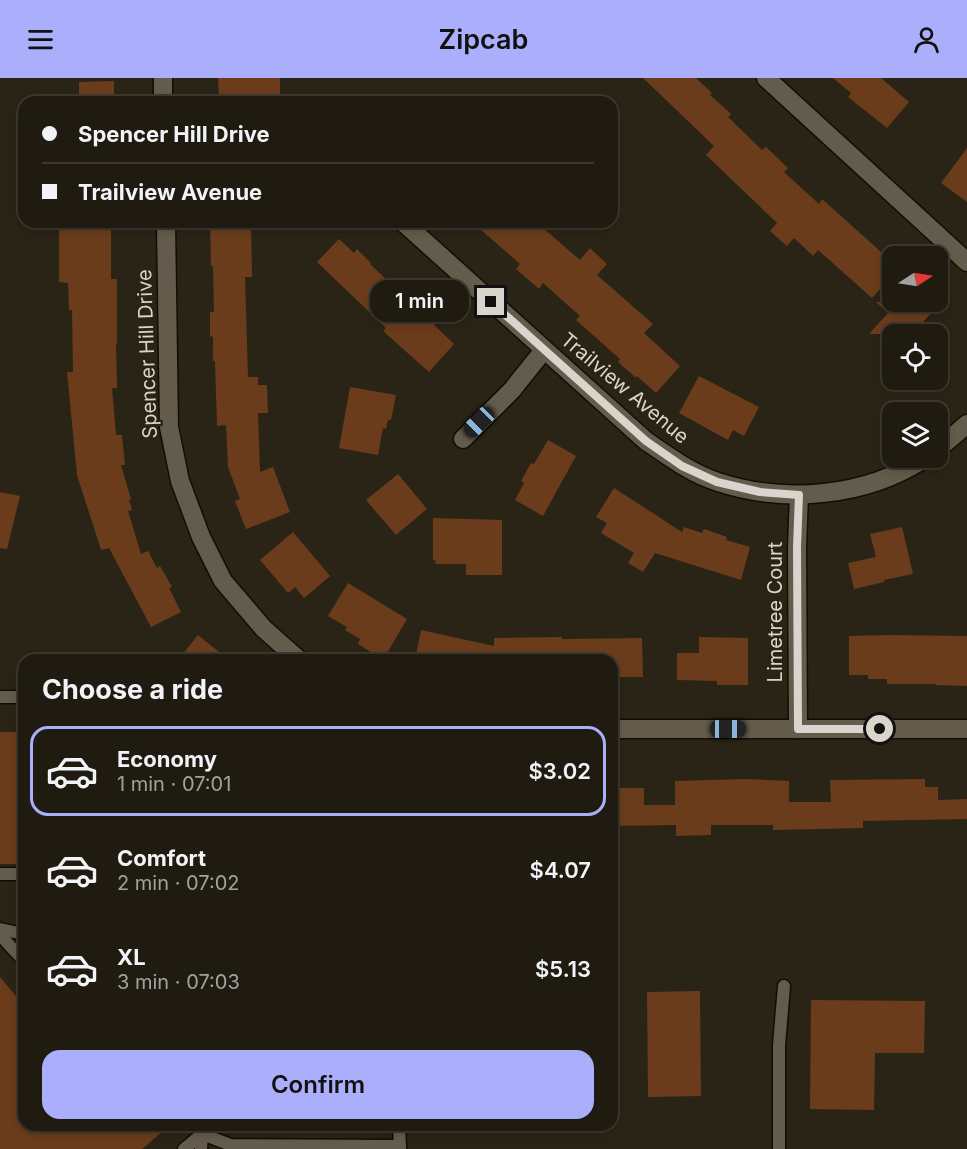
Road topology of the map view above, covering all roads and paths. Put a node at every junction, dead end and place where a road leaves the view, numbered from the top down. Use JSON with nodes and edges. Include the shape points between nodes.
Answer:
{"nodes":[{"id":1,"x":163,"y":78,"type":"edge"},
{"id":2,"x":766,"y":78,"type":"edge"},
{"id":3,"x":163,"y":96,"type":"edge"},
{"id":4,"x":166,"y":228,"type":"edge"},
{"id":5,"x":410,"y":228,"type":"edge"},
{"id":6,"x":967,"y":262,"type":"edge"},
{"id":7,"x":544,"y":350,"type":"junction"},
{"id":8,"x":967,"y":424,"type":"edge"},
{"id":9,"x":463,"y":439,"type":"dead end"},
{"id":10,"x":948,"y":440,"type":"edge"},
{"id":11,"x":909,"y":468,"type":"edge"},
{"id":12,"x":799,"y":495,"type":"junction"},
{"id":13,"x":292,"y":654,"type":"edge"},
{"id":14,"x":0,"y":697,"type":"edge"},
{"id":15,"x":18,"y":697,"type":"edge"},
{"id":16,"x":618,"y":729,"type":"edge"},
{"id":17,"x":798,"y":729,"type":"junction"},
{"id":18,"x":967,"y":729,"type":"edge"},
{"id":19,"x":0,"y":874,"type":"edge"},
{"id":20,"x":18,"y":874,"type":"edge"},
{"id":21,"x":0,"y":929,"type":"edge"},
{"id":22,"x":18,"y":933,"type":"edge"},
{"id":23,"x":0,"y":935,"type":"edge"},
{"id":24,"x":18,"y":955,"type":"edge"},
{"id":25,"x":784,"y":986,"type":"dead end"},
{"id":26,"x":205,"y":1131,"type":"edge"},
{"id":27,"x":206,"y":1131,"type":"edge"},
{"id":28,"x":208,"y":1131,"type":"edge"},
{"id":29,"x":399,"y":1131,"type":"edge"},
{"id":30,"x":400,"y":1148,"type":"edge"},
{"id":31,"x":184,"y":1149,"type":"edge"},
{"id":32,"x":201,"y":1149,"type":"edge"},
{"id":33,"x":779,"y":1149,"type":"edge"}],
"edges":[{"from":1,"to":3,"type":"street"},
{"from":2,"to":6,"type":"street"},
{"from":4,"to":13,"type":"street","name":"Spencer Hill Drive","via":[[169,427],[180,482],[223,581],[264,629]]},
{"from":5,"to":7,"type":"street","name":"Trailview Avenue"},
{"from":7,"to":9,"type":"street","via":[[512,390]]},
{"from":7,"to":12,"type":"street","name":"Trailview Avenue","via":[[646,441],[682,466],[717,482],[760,492]]},
{"from":8,"to":10,"type":"street"},
{"from":11,"to":12,"type":"street","name":"Trailview Avenue","via":[[874,482]]},
{"from":12,"to":17,"type":"street","name":"Limetree Court"},
{"from":14,"to":15,"type":"lane"},
{"from":16,"to":17,"type":"street"},
{"from":17,"to":18,"type":"street"},
{"from":19,"to":20,"type":"lane"},
{"from":21,"to":22,"type":"lane"},
{"from":23,"to":24,"type":"lane"},
{"from":25,"to":33,"type":"lane","via":[[779,1045]]},
{"from":26,"to":31,"type":"lane"},
{"from":27,"to":32,"type":"lane"},
{"from":28,"to":30,"type":"lane","via":[[231,1145]]},
{"from":29,"to":30,"type":"lane"}]}
